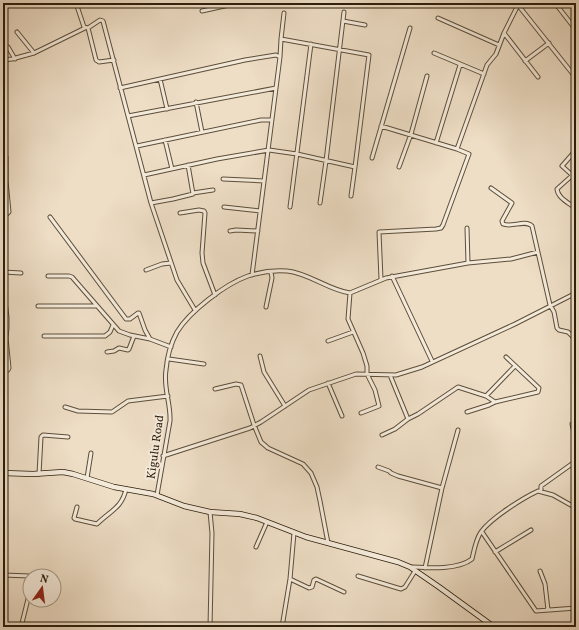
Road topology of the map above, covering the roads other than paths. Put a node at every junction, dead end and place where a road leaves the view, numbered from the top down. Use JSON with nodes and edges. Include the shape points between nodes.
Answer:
{"nodes":[{"id":1,"x":76,"y":3,"type":"edge"},
{"id":2,"x":238,"y":3,"type":"edge"},
{"id":3,"x":555,"y":3,"type":"edge"},
{"id":4,"x":519,"y":4,"type":"edge"},
{"id":5,"x":202,"y":11,"type":"dead end"},
{"id":6,"x":344,"y":12,"type":"dead end"},
{"id":7,"x":284,"y":13,"type":"dead end"},
{"id":8,"x":438,"y":18,"type":"dead end"},
{"id":9,"x":343,"y":21,"type":"junction"},
{"id":10,"x":365,"y":25,"type":"dead end"},
{"id":11,"x":86,"y":28,"type":"junction"},
{"id":12,"x":410,"y":28,"type":"dead end"},
{"id":13,"x":576,"y":30,"type":"edge"},
{"id":14,"x":17,"y":32,"type":"dead end"},
{"id":15,"x":504,"y":33,"type":"junction"},
{"id":16,"x":281,"y":39,"type":"junction"},
{"id":17,"x":311,"y":44,"type":"junction"},
{"id":18,"x":549,"y":44,"type":"junction"},
{"id":19,"x":499,"y":45,"type":"junction"},
{"id":20,"x":3,"y":46,"type":"edge"},
{"id":21,"x":340,"y":50,"type":"junction"},
{"id":22,"x":34,"y":53,"type":"junction"},
{"id":23,"x":434,"y":53,"type":"dead end"},
{"id":24,"x":280,"y":56,"type":"junction"},
{"id":25,"x":14,"y":59,"type":"junction"},
{"id":26,"x":3,"y":60,"type":"edge"},
{"id":27,"x":114,"y":60,"type":"junction"},
{"id":28,"x":525,"y":61,"type":"junction"},
{"id":29,"x":460,"y":65,"type":"junction"},
{"id":30,"x":484,"y":74,"type":"junction"},
{"id":31,"x":427,"y":76,"type":"dead end"},
{"id":32,"x":538,"y":77,"type":"dead end"},
{"id":33,"x":576,"y":78,"type":"edge"},
{"id":34,"x":160,"y":79,"type":"junction"},
{"id":35,"x":120,"y":88,"type":"junction"},
{"id":36,"x":276,"y":88,"type":"junction"},
{"id":37,"x":196,"y":102,"type":"junction"},
{"id":38,"x":166,"y":109,"type":"junction"},
{"id":39,"x":128,"y":116,"type":"junction"},
{"id":40,"x":272,"y":120,"type":"junction"},
{"id":41,"x":381,"y":126,"type":"junction"},
{"id":42,"x":202,"y":132,"type":"junction"},
{"id":43,"x":411,"y":134,"type":"junction"},
{"id":44,"x":166,"y":140,"type":"junction"},
{"id":45,"x":436,"y":143,"type":"junction"},
{"id":46,"x":137,"y":146,"type":"junction"},
{"id":47,"x":457,"y":149,"type":"junction"},
{"id":48,"x":3,"y":150,"type":"edge"},
{"id":49,"x":269,"y":150,"type":"junction"},
{"id":50,"x":576,"y":150,"type":"edge"},
{"id":51,"x":297,"y":154,"type":"junction"},
{"id":52,"x":372,"y":158,"type":"dead end"},
{"id":53,"x":326,"y":160,"type":"junction"},
{"id":54,"x":188,"y":166,"type":"junction"},
{"id":55,"x":355,"y":167,"type":"junction"},
{"id":56,"x":399,"y":167,"type":"dead end"},
{"id":57,"x":172,"y":169,"type":"junction"},
{"id":58,"x":576,"y":172,"type":"edge"},
{"id":59,"x":144,"y":175,"type":"junction"},
{"id":60,"x":572,"y":175,"type":"junction"},
{"id":61,"x":223,"y":179,"type":"dead end"},
{"id":62,"x":5,"y":181,"type":"edge"},
{"id":63,"x":264,"y":182,"type":"junction"},
{"id":64,"x":491,"y":188,"type":"dead end"},
{"id":65,"x":214,"y":190,"type":"dead end"},
{"id":66,"x":193,"y":193,"type":"junction"},
{"id":67,"x":351,"y":196,"type":"dead end"},
{"id":68,"x":151,"y":203,"type":"junction"},
{"id":69,"x":320,"y":203,"type":"dead end"},
{"id":70,"x":224,"y":207,"type":"dead end"},
{"id":71,"x":290,"y":207,"type":"dead end"},
{"id":72,"x":576,"y":209,"type":"edge"},
{"id":73,"x":260,"y":211,"type":"junction"},
{"id":74,"x":180,"y":213,"type":"dead end"},
{"id":75,"x":3,"y":214,"type":"edge"},
{"id":76,"x":50,"y":217,"type":"dead end"},
{"id":77,"x":467,"y":228,"type":"dead end"},
{"id":78,"x":230,"y":231,"type":"dead end"},
{"id":79,"x":258,"y":231,"type":"junction"},
{"id":80,"x":538,"y":252,"type":"junction"},
{"id":81,"x":171,"y":263,"type":"junction"},
{"id":82,"x":468,"y":263,"type":"junction"},
{"id":83,"x":146,"y":270,"type":"dead end"},
{"id":84,"x":3,"y":272,"type":"edge"},
{"id":85,"x":271,"y":272,"type":"junction"},
{"id":86,"x":21,"y":273,"type":"dead end"},
{"id":87,"x":252,"y":275,"type":"junction"},
{"id":88,"x":48,"y":276,"type":"dead end"},
{"id":89,"x":392,"y":276,"type":"junction"},
{"id":90,"x":381,"y":279,"type":"junction"},
{"id":91,"x":3,"y":287,"type":"edge"},
{"id":92,"x":576,"y":292,"type":"edge"},
{"id":93,"x":350,"y":293,"type":"junction"},
{"id":94,"x":214,"y":296,"type":"junction"},
{"id":95,"x":550,"y":305,"type":"junction"},
{"id":96,"x":38,"y":306,"type":"dead end"},
{"id":97,"x":97,"y":306,"type":"junction"},
{"id":98,"x":266,"y":307,"type":"dead end"},
{"id":99,"x":195,"y":310,"type":"junction"},
{"id":100,"x":113,"y":325,"type":"junction"},
{"id":101,"x":353,"y":332,"type":"junction"},
{"id":102,"x":44,"y":336,"type":"dead end"},
{"id":103,"x":134,"y":336,"type":"junction"},
{"id":104,"x":150,"y":339,"type":"junction"},
{"id":105,"x":576,"y":340,"type":"edge"},
{"id":106,"x":328,"y":341,"type":"dead end"},
{"id":107,"x":171,"y":347,"type":"junction"},
{"id":108,"x":107,"y":352,"type":"dead end"},
{"id":109,"x":260,"y":356,"type":"dead end"},
{"id":110,"x":506,"y":357,"type":"dead end"},
{"id":111,"x":169,"y":359,"type":"junction"},
{"id":112,"x":432,"y":361,"type":"junction"},
{"id":113,"x":204,"y":364,"type":"dead end"},
{"id":114,"x":515,"y":366,"type":"junction"},
{"id":115,"x":3,"y":371,"type":"edge"},
{"id":116,"x":367,"y":374,"type":"junction"},
{"id":117,"x":390,"y":375,"type":"junction"},
{"id":118,"x":328,"y":383,"type":"junction"},
{"id":119,"x":215,"y":389,"type":"dead end"},
{"id":120,"x":168,"y":396,"type":"junction"},
{"id":121,"x":486,"y":396,"type":"junction"},
{"id":122,"x":495,"y":402,"type":"junction"},
{"id":123,"x":285,"y":406,"type":"junction"},
{"id":124,"x":65,"y":407,"type":"dead end"},
{"id":125,"x":467,"y":412,"type":"dead end"},
{"id":126,"x":361,"y":413,"type":"dead end"},
{"id":127,"x":342,"y":416,"type":"dead end"},
{"id":128,"x":408,"y":419,"type":"junction"},
{"id":129,"x":576,"y":423,"type":"edge"},
{"id":130,"x":254,"y":426,"type":"junction"},
{"id":131,"x":458,"y":430,"type":"dead end"},
{"id":132,"x":382,"y":435,"type":"dead end"},
{"id":133,"x":68,"y":437,"type":"dead end"},
{"id":134,"x":576,"y":442,"type":"edge"},
{"id":135,"x":91,"y":453,"type":"dead end"},
{"id":136,"x":163,"y":456,"type":"junction"},
{"id":137,"x":576,"y":461,"type":"edge"},
{"id":138,"x":157,"y":466,"type":"dead end"},
{"id":139,"x":162,"y":466,"type":"junction"},
{"id":140,"x":378,"y":467,"type":"dead end"},
{"id":141,"x":3,"y":473,"type":"edge"},
{"id":142,"x":39,"y":474,"type":"junction"},
{"id":143,"x":87,"y":478,"type":"junction"},
{"id":144,"x":442,"y":488,"type":"junction"},
{"id":145,"x":126,"y":489,"type":"junction"},
{"id":146,"x":541,"y":490,"type":"junction"},
{"id":147,"x":157,"y":496,"type":"junction"},
{"id":148,"x":77,"y":506,"type":"dead end"},
{"id":149,"x":576,"y":508,"type":"edge"},
{"id":150,"x":210,"y":512,"type":"junction"},
{"id":151,"x":267,"y":522,"type":"junction"},
{"id":152,"x":531,"y":530,"type":"dead end"},
{"id":153,"x":482,"y":532,"type":"junction"},
{"id":154,"x":294,"y":533,"type":"junction"},
{"id":155,"x":328,"y":543,"type":"junction"},
{"id":156,"x":256,"y":547,"type":"dead end"},
{"id":157,"x":495,"y":552,"type":"junction"},
{"id":158,"x":410,"y":567,"type":"junction"},
{"id":159,"x":425,"y":568,"type":"junction"},
{"id":160,"x":415,"y":571,"type":"junction"},
{"id":161,"x":540,"y":571,"type":"dead end"},
{"id":162,"x":3,"y":576,"type":"edge"},
{"id":163,"x":22,"y":576,"type":"edge"},
{"id":164,"x":358,"y":576,"type":"dead end"},
{"id":165,"x":290,"y":579,"type":"junction"},
{"id":166,"x":576,"y":581,"type":"edge"},
{"id":167,"x":344,"y":592,"type":"dead end"},
{"id":168,"x":576,"y":592,"type":"edge"},
{"id":169,"x":25,"y":608,"type":"edge"},
{"id":170,"x":576,"y":608,"type":"edge"},
{"id":171,"x":548,"y":610,"type":"junction"},
{"id":172,"x":21,"y":627,"type":"edge"},
{"id":173,"x":210,"y":627,"type":"edge"},
{"id":174,"x":282,"y":627,"type":"edge"},
{"id":175,"x":494,"y":627,"type":"edge"}],
"edges":[{"from":1,"to":11,"type":"street","via":[[83,26]]},
{"from":2,"to":5,"type":"street"},
{"from":3,"to":13,"type":"street"},
{"from":4,"to":15,"type":"street"},
{"from":4,"to":18,"type":"street"},
{"from":6,"to":9,"type":"street"},
{"from":7,"to":16,"type":"street"},
{"from":8,"to":19,"type":"street"},
{"from":9,"to":10,"type":"street"},
{"from":9,"to":21,"type":"street"},
{"from":11,"to":22,"type":"street"},
{"from":11,"to":27,"type":"street","via":[[96,60]]},
{"from":11,"to":27,"type":"street","via":[[100,20],[103,21]]},
{"from":12,"to":41,"type":"street"},
{"from":14,"to":22,"type":"street"},
{"from":15,"to":19,"type":"street"},
{"from":15,"to":28,"type":"street"},
{"from":16,"to":17,"type":"street"},
{"from":16,"to":24,"type":"street"},
{"from":17,"to":21,"type":"street"},
{"from":17,"to":51,"type":"street"},
{"from":18,"to":28,"type":"street"},
{"from":18,"to":33,"type":"street"},
{"from":19,"to":30,"type":"street"},
{"from":20,"to":25,"type":"street","via":[[8,47]]},
{"from":21,"to":53,"type":"street"},
{"from":21,"to":55,"type":"street","via":[[370,57]]},
{"from":22,"to":25,"type":"street"},
{"from":23,"to":29,"type":"street"},
{"from":24,"to":34,"type":"street","via":[[245,60]]},
{"from":24,"to":36,"type":"street"},
{"from":25,"to":26,"type":"street"},
{"from":27,"to":35,"type":"street"},
{"from":28,"to":32,"type":"street"},
{"from":29,"to":30,"type":"street"},
{"from":29,"to":45,"type":"street"},
{"from":30,"to":47,"type":"street"},
{"from":31,"to":43,"type":"street"},
{"from":34,"to":35,"type":"street"},
{"from":34,"to":38,"type":"street"},
{"from":35,"to":39,"type":"street"},
{"from":36,"to":37,"type":"street"},
{"from":36,"to":40,"type":"street"},
{"from":37,"to":38,"type":"street"},
{"from":37,"to":42,"type":"street"},
{"from":38,"to":39,"type":"street"},
{"from":39,"to":46,"type":"street"},
{"from":40,"to":42,"type":"street"},
{"from":40,"to":49,"type":"street"},
{"from":41,"to":43,"type":"street"},
{"from":41,"to":52,"type":"street"},
{"from":42,"to":44,"type":"street"},
{"from":43,"to":45,"type":"street"},
{"from":43,"to":56,"type":"street"},
{"from":44,"to":46,"type":"street"},
{"from":44,"to":57,"type":"street"},
{"from":45,"to":47,"type":"street"},
{"from":46,"to":59,"type":"street"},
{"from":47,"to":90,"type":"street","via":[[469,154],[443,225],[436,229],[379,232]]},
{"from":48,"to":62,"type":"street","via":[[6,157]]},
{"from":49,"to":51,"type":"street"},
{"from":49,"to":54,"type":"street"},
{"from":49,"to":63,"type":"street"},
{"from":50,"to":60,"type":"street","via":[[562,166]]},
{"from":51,"to":53,"type":"street"},
{"from":51,"to":71,"type":"street"},
{"from":53,"to":55,"type":"street"},
{"from":53,"to":69,"type":"street"},
{"from":54,"to":57,"type":"street"},
{"from":54,"to":66,"type":"street"},
{"from":55,"to":67,"type":"street"},
{"from":57,"to":59,"type":"street"},
{"from":58,"to":60,"type":"street"},
{"from":59,"to":68,"type":"street"},
{"from":60,"to":72,"type":"street","via":[[557,189],[557,193]]},
{"from":61,"to":63,"type":"street"},
{"from":62,"to":75,"type":"street","via":[[9,210]]},
{"from":63,"to":73,"type":"street"},
{"from":64,"to":80,"type":"street","via":[[512,204],[502,221],[503,224],[530,224]]},
{"from":65,"to":66,"type":"street"},
{"from":66,"to":68,"type":"street"},
{"from":68,"to":81,"type":"street"},
{"from":70,"to":73,"type":"street"},
{"from":73,"to":79,"type":"street"},
{"from":74,"to":94,"type":"street","via":[[199,210],[205,213],[202,263]]},
{"from":76,"to":104,"type":"street","via":[[126,319],[141,314]]},
{"from":77,"to":82,"type":"street"},
{"from":78,"to":79,"type":"street"},
{"from":79,"to":87,"type":"street"},
{"from":80,"to":82,"type":"street","via":[[511,259]]},
{"from":80,"to":95,"type":"street"},
{"from":81,"to":83,"type":"street"},
{"from":81,"to":99,"type":"street","via":[[177,280]]},
{"from":82,"to":89,"type":"street"},
{"from":84,"to":86,"type":"street"},
{"from":85,"to":87,"type":"street"},
{"from":85,"to":93,"type":"street","via":[[296,273]]},
{"from":85,"to":98,"type":"street"},
{"from":87,"to":94,"type":"street","via":[[238,280]]},
{"from":88,"to":97,"type":"street","via":[[69,276]]},
{"from":89,"to":90,"type":"street"},
{"from":89,"to":112,"type":"street"},
{"from":90,"to":93,"type":"street"},
{"from":91,"to":115,"type":"street","via":[[9,368]]},
{"from":92,"to":95,"type":"street"},
{"from":93,"to":101,"type":"street","via":[[348,319]]},
{"from":94,"to":99,"type":"street"},
{"from":95,"to":105,"type":"street","via":[[557,328],[568,332]]},
{"from":95,"to":112,"type":"street","via":[[515,324]]},
{"from":96,"to":97,"type":"street"},
{"from":97,"to":100,"type":"street"},
{"from":99,"to":107,"type":"street","via":[[176,334]]},
{"from":100,"to":102,"type":"street","via":[[105,336]]},
{"from":100,"to":103,"type":"street","via":[[119,331]]},
{"from":101,"to":106,"type":"street"},
{"from":101,"to":116,"type":"street","via":[[363,353]]},
{"from":103,"to":104,"type":"street"},
{"from":103,"to":108,"type":"street","via":[[128,350],[119,348]]},
{"from":104,"to":107,"type":"street"},
{"from":107,"to":111,"type":"street"},
{"from":109,"to":123,"type":"street","via":[[264,372]]},
{"from":110,"to":114,"type":"street"},
{"from":111,"to":113,"type":"street"},
{"from":111,"to":120,"type":"street","name":"Kigulu Road","via":[[165,377]]},
{"from":112,"to":117,"type":"street","via":[[422,367]]},
{"from":114,"to":121,"type":"street"},
{"from":114,"to":122,"type":"street","via":[[539,388],[538,392]]},
{"from":116,"to":117,"type":"street"},
{"from":116,"to":118,"type":"street","via":[[356,374]]},
{"from":116,"to":126,"type":"street","via":[[379,406]]},
{"from":117,"to":128,"type":"street"},
{"from":118,"to":123,"type":"street","via":[[309,390]]},
{"from":118,"to":127,"type":"street"},
{"from":119,"to":130,"type":"street","via":[[241,385]]},
{"from":120,"to":124,"type":"street","via":[[128,402],[112,412],[78,411]]},
{"from":120,"to":136,"type":"street","name":"Kigulu Road","via":[[170,421]]},
{"from":121,"to":122,"type":"street"},
{"from":121,"to":128,"type":"street","via":[[458,387]]},
{"from":122,"to":125,"type":"street"},
{"from":123,"to":130,"type":"street"},
{"from":128,"to":132,"type":"street"},
{"from":129,"to":134,"type":"street","via":[[572,424]]},
{"from":130,"to":136,"type":"street"},
{"from":130,"to":155,"type":"street","via":[[258,439],[264,445],[302,463],[311,473],[320,501]]},
{"from":131,"to":144,"type":"street"},
{"from":133,"to":142,"type":"street","via":[[41,437]]},
{"from":135,"to":143,"type":"street"},
{"from":136,"to":139,"type":"street","name":"Kigulu Road"},
{"from":137,"to":146,"type":"street","via":[[541,486]]},
{"from":138,"to":139,"type":"street"},
{"from":139,"to":147,"type":"street","name":"Kigulu Road"},
{"from":140,"to":144,"type":"street","via":[[389,470],[391,474]]},
{"from":141,"to":142,"type":"street"},
{"from":142,"to":143,"type":"street","via":[[68,473]]},
{"from":143,"to":145,"type":"street"},
{"from":144,"to":159,"type":"street"},
{"from":145,"to":147,"type":"street"},
{"from":145,"to":148,"type":"street","via":[[119,506],[97,524],[74,518]]},
{"from":146,"to":149,"type":"street"},
{"from":146,"to":153,"type":"street","via":[[494,520]]},
{"from":147,"to":150,"type":"street"},
{"from":150,"to":151,"type":"street","via":[[247,516]]},
{"from":150,"to":173,"type":"street"},
{"from":151,"to":154,"type":"street"},
{"from":151,"to":156,"type":"street"},
{"from":152,"to":157,"type":"street"},
{"from":153,"to":157,"type":"street"},
{"from":153,"to":159,"type":"street","via":[[469,561],[460,565]]},
{"from":154,"to":155,"type":"street"},
{"from":154,"to":165,"type":"street"},
{"from":155,"to":158,"type":"street"},
{"from":157,"to":171,"type":"street","via":[[532,607],[536,611]]},
{"from":158,"to":159,"type":"street"},
{"from":158,"to":160,"type":"street"},
{"from":160,"to":164,"type":"street","via":[[401,589]]},
{"from":160,"to":175,"type":"street"},
{"from":161,"to":171,"type":"street","via":[[545,584]]},
{"from":162,"to":163,"type":"street"},
{"from":165,"to":167,"type":"street","via":[[309,588],[316,579]]},
{"from":165,"to":174,"type":"street"},
{"from":166,"to":168,"type":"street"},
{"from":169,"to":172,"type":"street"},
{"from":170,"to":171,"type":"street"}]}
